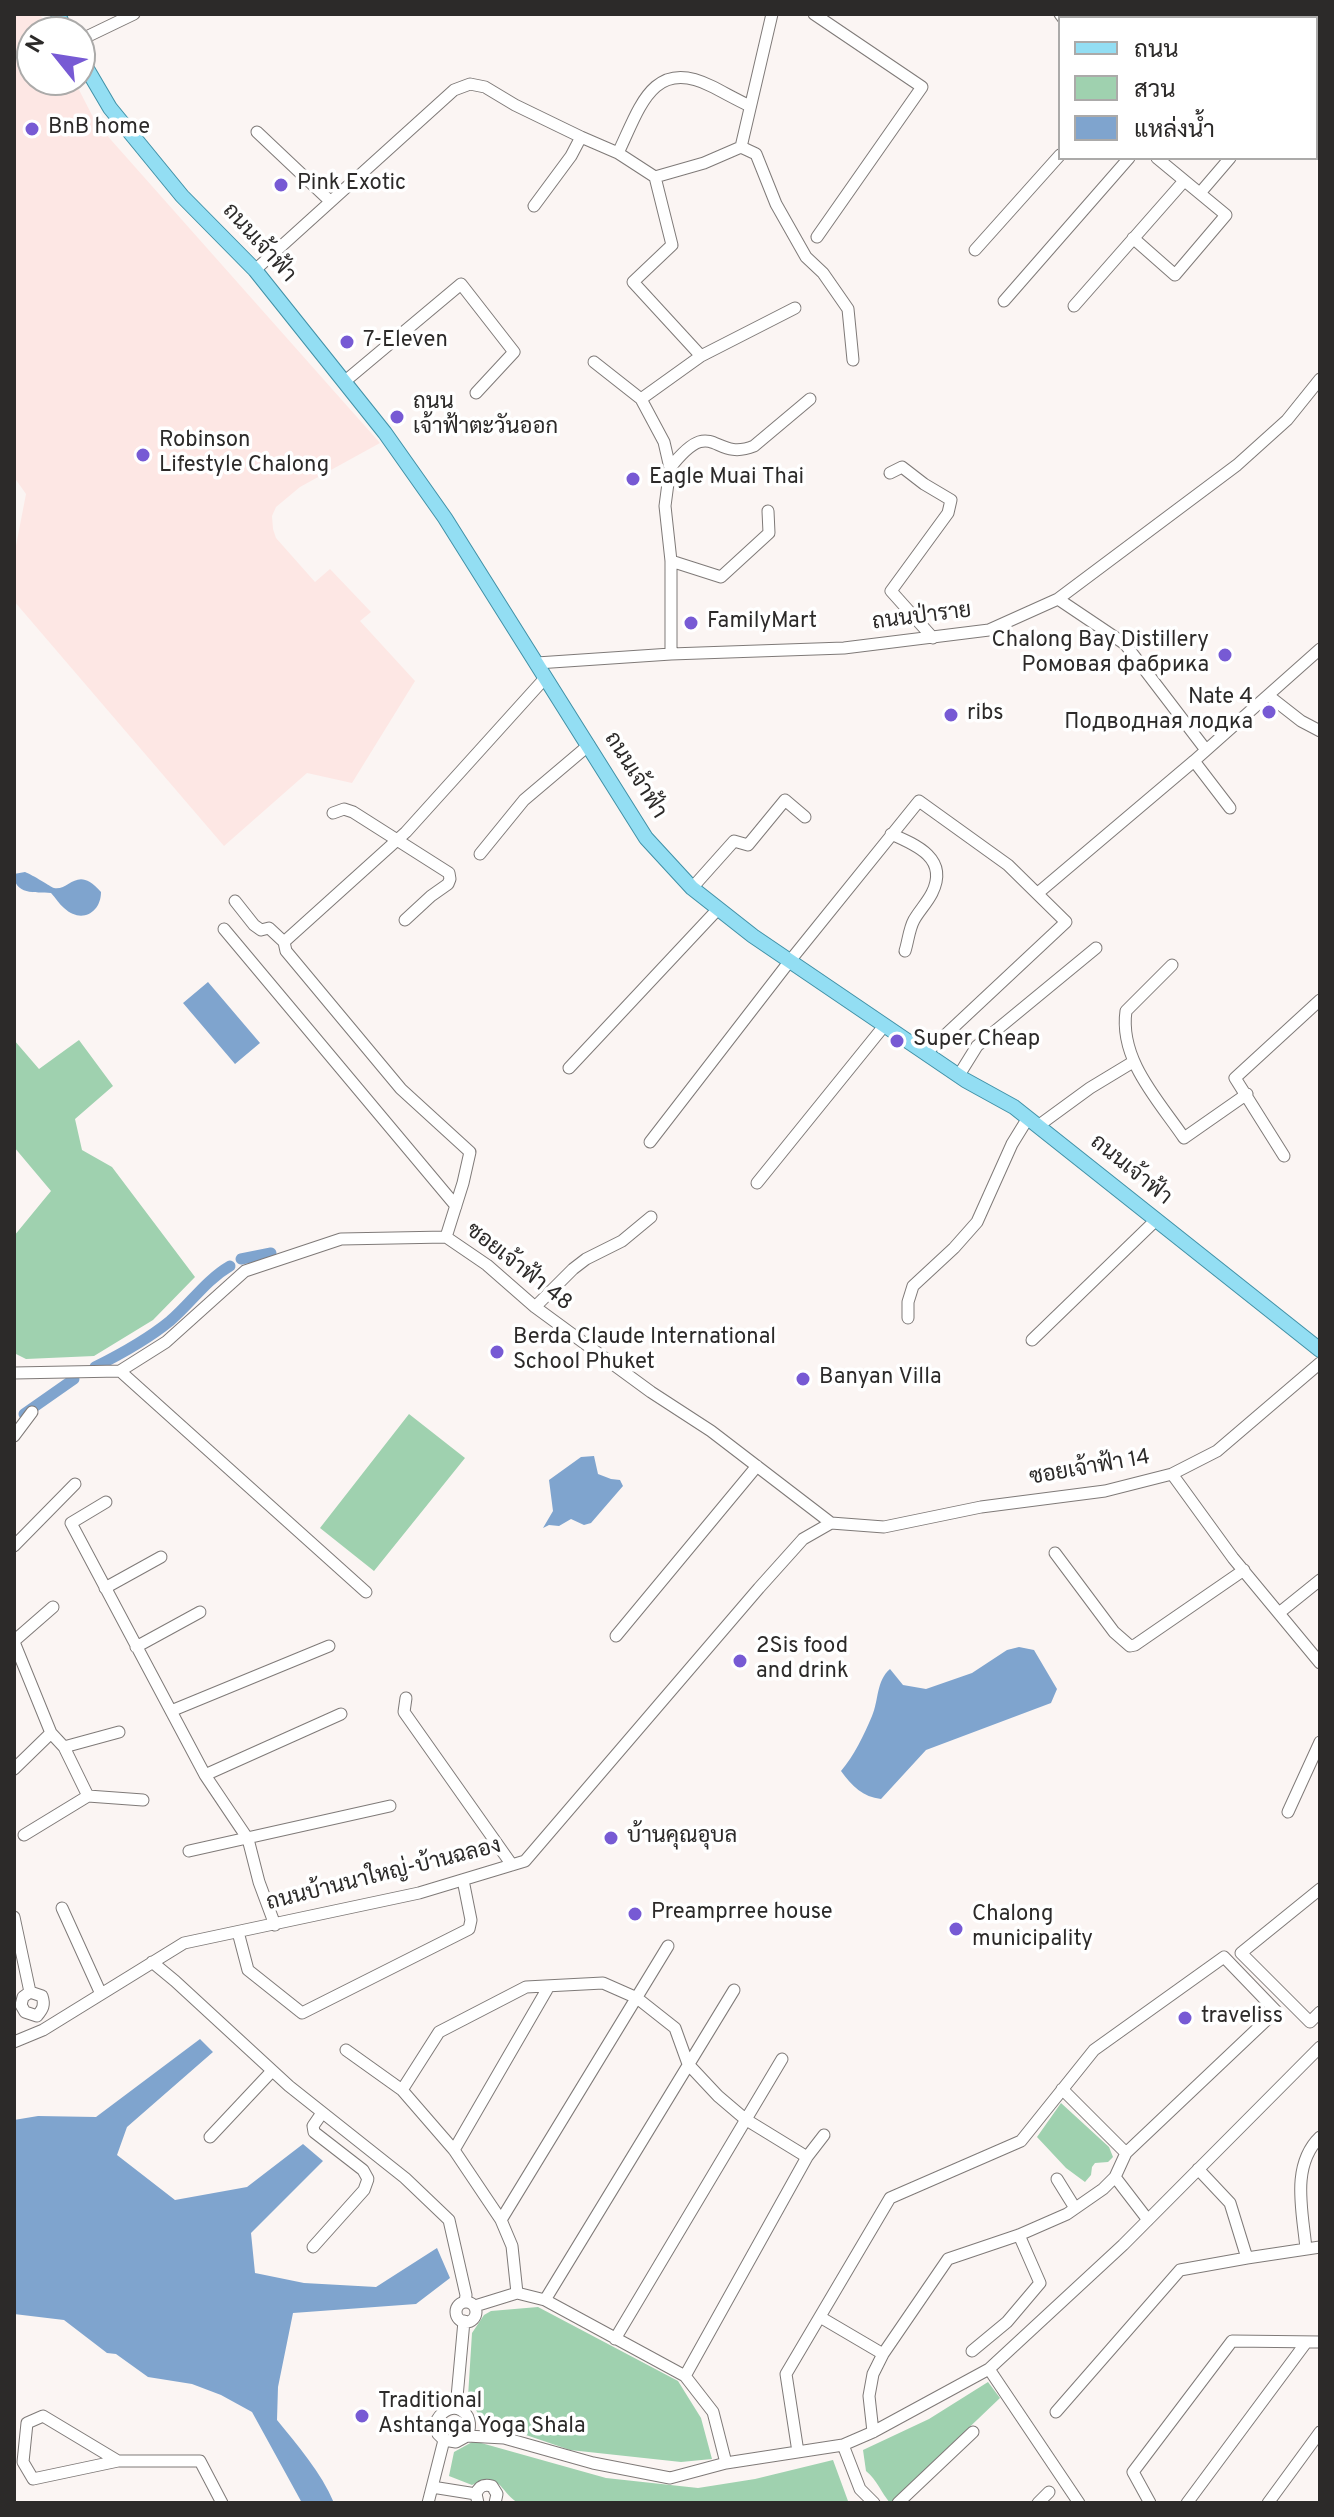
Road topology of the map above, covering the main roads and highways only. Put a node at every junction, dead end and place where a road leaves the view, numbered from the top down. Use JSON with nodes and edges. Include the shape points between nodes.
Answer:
{"nodes":[{"id":1,"x":96,"y":84,"type":"edge"},
{"id":2,"x":1320,"y":1350,"type":"edge"}],
"edges":[{"from":1,"to":2,"type":"main road","name":"ถนนเจ้าฟ้า","via":[[182,196],[255,270],[385,433],[445,518],[646,838],[692,888],[789,962],[1014,1107]]}]}
